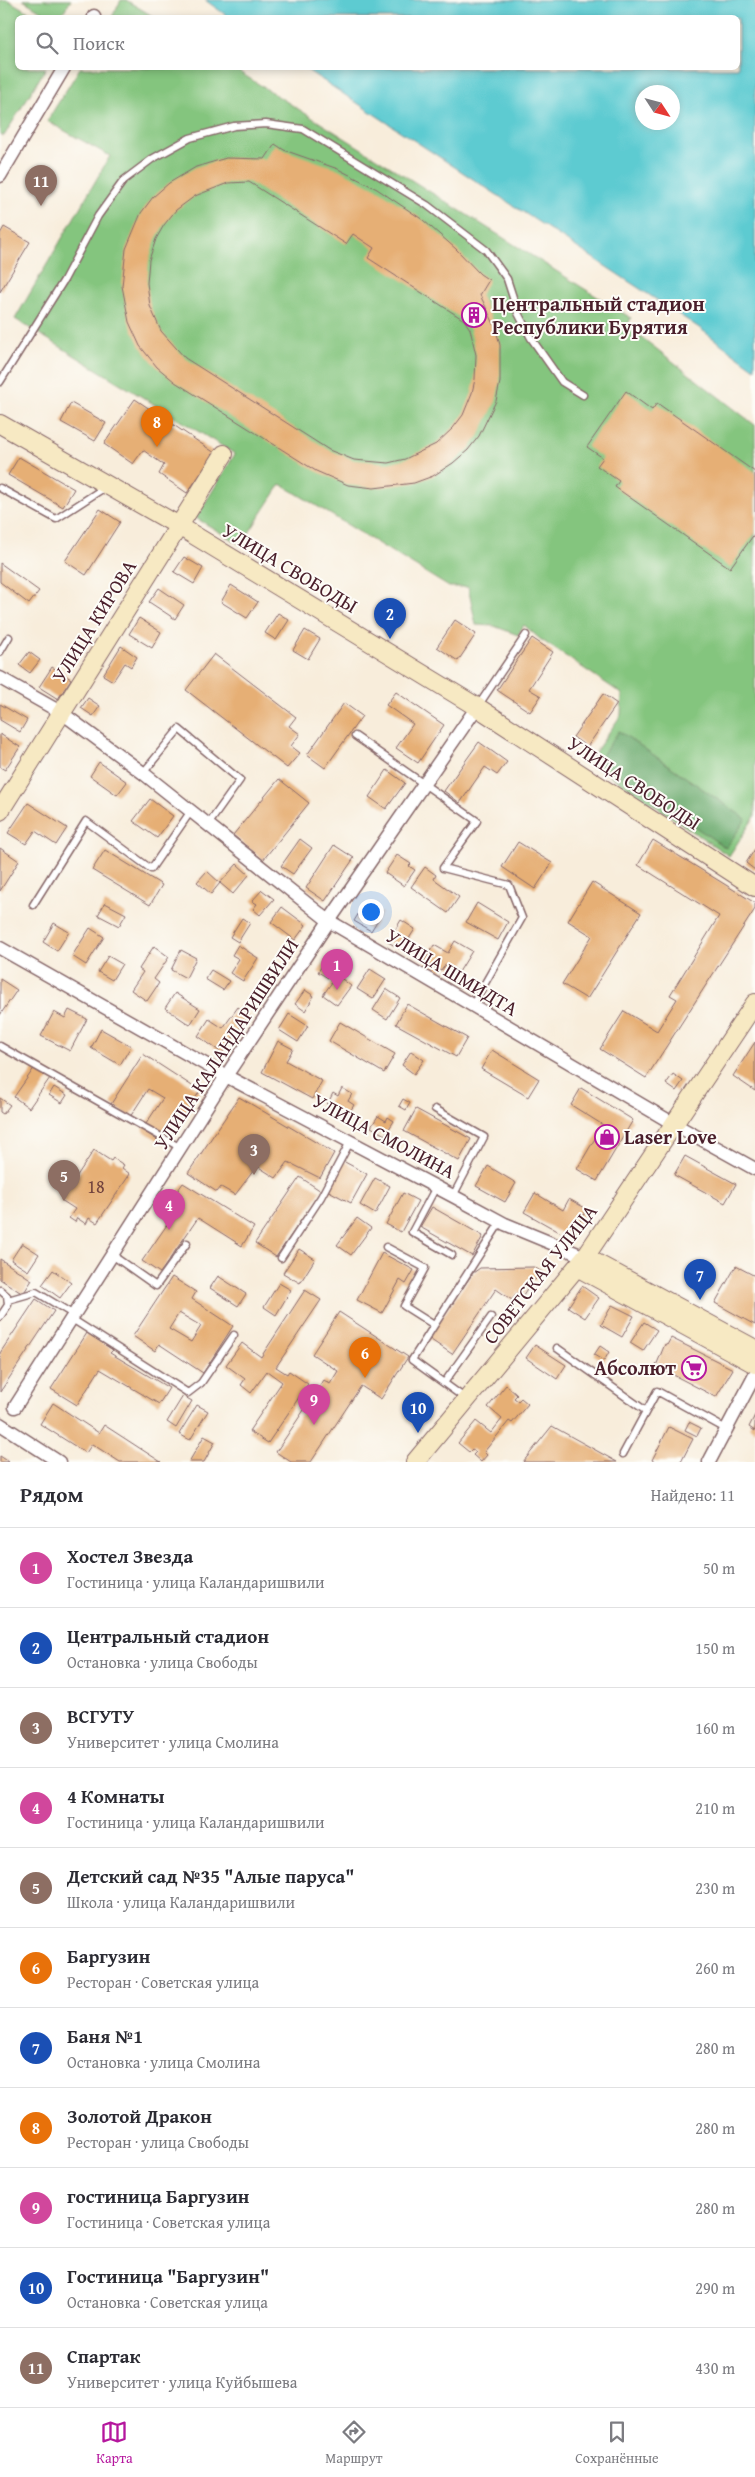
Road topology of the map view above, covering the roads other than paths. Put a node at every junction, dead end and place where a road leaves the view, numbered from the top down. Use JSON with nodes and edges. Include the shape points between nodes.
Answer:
{"nodes":[{"id":1,"x":63,"y":70,"type":"edge"},
{"id":2,"x":0,"y":176,"type":"edge"},
{"id":3,"x":0,"y":382,"type":"edge"},
{"id":4,"x":583,"y":395,"type":"dead end"},
{"id":5,"x":0,"y":424,"type":"edge"},
{"id":6,"x":224,"y":454,"type":"dead end"},
{"id":7,"x":108,"y":485,"type":"junction"},
{"id":8,"x":0,"y":488,"type":"edge"},
{"id":9,"x":179,"y":526,"type":"junction"},
{"id":10,"x":526,"y":635,"type":"dead end"},
{"id":11,"x":9,"y":638,"type":"dead end"},
{"id":12,"x":0,"y":652,"type":"edge"},
{"id":13,"x":0,"y":678,"type":"edge"},
{"id":14,"x":477,"y":707,"type":"junction"},
{"id":15,"x":62,"y":713,"type":"junction"},
{"id":16,"x":356,"y":736,"type":"dead end"},
{"id":17,"x":143,"y":773,"type":"junction"},
{"id":18,"x":424,"y":784,"type":"junction"},
{"id":19,"x":0,"y":811,"type":"edge"},
{"id":20,"x":191,"y":811,"type":"junction"},
{"id":21,"x":208,"y":824,"type":"junction"},
{"id":22,"x":755,"y":887,"type":"edge"},
{"id":23,"x":33,"y":905,"type":"dead end"},
{"id":24,"x":329,"y":921,"type":"junction"},
{"id":25,"x":0,"y":948,"type":"edge"},
{"id":26,"x":755,"y":1003,"type":"edge"},
{"id":27,"x":472,"y":1006,"type":"junction"},
{"id":28,"x":0,"y":1046,"type":"edge"},
{"id":29,"x":226,"y":1076,"type":"junction"},
{"id":30,"x":435,"y":1109,"type":"dead end"},
{"id":31,"x":674,"y":1124,"type":"junction"},
{"id":32,"x":350,"y":1142,"type":"junction"},
{"id":33,"x":181,"y":1148,"type":"junction"},
{"id":34,"x":755,"y":1169,"type":"edge"},
{"id":35,"x":436,"y":1187,"type":"junction"},
{"id":36,"x":452,"y":1196,"type":"junction"},
{"id":37,"x":501,"y":1222,"type":"junction"},
{"id":38,"x":187,"y":1243,"type":"dead end"},
{"id":39,"x":386,"y":1247,"type":"dead end"},
{"id":40,"x":112,"y":1255,"type":"junction"},
{"id":41,"x":452,"y":1255,"type":"dead end"},
{"id":42,"x":281,"y":1258,"type":"dead end"},
{"id":43,"x":581,"y":1262,"type":"junction"},
{"id":44,"x":0,"y":1290,"type":"edge"},
{"id":45,"x":8,"y":1300,"type":"junction"},
{"id":46,"x":0,"y":1316,"type":"edge"},
{"id":47,"x":73,"y":1317,"type":"junction"},
{"id":48,"x":491,"y":1317,"type":"dead end"},
{"id":49,"x":434,"y":1325,"type":"junction"},
{"id":50,"x":234,"y":1335,"type":"dead end"},
{"id":51,"x":557,"y":1348,"type":"dead end"},
{"id":52,"x":755,"y":1349,"type":"edge"},
{"id":53,"x":755,"y":1364,"type":"edge"},
{"id":54,"x":755,"y":1375,"type":"edge"},
{"id":55,"x":444,"y":1383,"type":"junction"},
{"id":56,"x":467,"y":1400,"type":"junction"},
{"id":57,"x":15,"y":1407,"type":"dead end"},
{"id":58,"x":646,"y":1411,"type":"junction"},
{"id":59,"x":0,"y":1424,"type":"edge"},
{"id":60,"x":726,"y":1429,"type":"junction"},
{"id":61,"x":623,"y":1454,"type":"dead end"},
{"id":62,"x":59,"y":1462,"type":"edge"},
{"id":63,"x":414,"y":1462,"type":"edge"},
{"id":64,"x":709,"y":1462,"type":"edge"}],
"edges":[{"from":1,"to":2,"type":"street"},
{"from":3,"to":4,"type":"lane","via":[[64,280],[98,216],[124,180],[152,159],[190,138],[234,126],[266,124],[303,129],[427,205],[486,250],[507,278],[518,313],[531,338],[562,382]]},
{"from":5,"to":7,"type":"main road","name":"УЛИЦА СВОБОДЫ"},
{"from":6,"to":9,"type":"main road","name":"УЛИЦА КИРОВА"},
{"from":7,"to":8,"type":"lane","via":[[56,519]]},
{"from":7,"to":9,"type":"main road","name":"УЛИЦА СВОБОДЫ"},
{"from":9,"to":14,"type":"main road","name":"УЛИЦА СВОБОДЫ"},
{"from":9,"to":15,"type":"main road","name":"УЛИЦА КИРОВА"},
{"from":10,"to":14,"type":"lane"},
{"from":11,"to":12,"type":"lane"},
{"from":13,"to":15,"type":"street","name":"УЛИЦА ШМИДТА"},
{"from":14,"to":18,"type":"street","name":"УЛИЦА КАЛАНДАРИШВИЛИ"},
{"from":14,"to":22,"type":"main road","name":"УЛИЦА СВОБОДЫ"},
{"from":15,"to":17,"type":"street","name":"УЛИЦА ШМИДТА"},
{"from":15,"to":19,"type":"main road","name":"УЛИЦА КИРОВА"},
{"from":16,"to":18,"type":"lane"},
{"from":17,"to":20,"type":"street","name":"УЛИЦА ШМИДТА"},
{"from":17,"to":21,"type":"lane","via":[[179,730],[240,780]]},
{"from":18,"to":24,"type":"street","name":"УЛИЦА КАЛАНДАРИШВИЛИ"},
{"from":18,"to":27,"type":"lane","via":[[477,821],[444,868],[509,885],[522,918]]},
{"from":20,"to":21,"type":"street","name":"УЛИЦА ШМИДТА"},
{"from":20,"to":23,"type":"lane","via":[[151,869],[86,821]]},
{"from":21,"to":24,"type":"street","name":"УЛИЦА ШМИДТА"},
{"from":24,"to":27,"type":"street","name":"УЛИЦА ШМИДТА"},
{"from":24,"to":29,"type":"street","name":"УЛИЦА КАЛАНДАРИШВИЛИ"},
{"from":25,"to":29,"type":"street","name":"УЛИЦА СМОЛИНА"},
{"from":26,"to":31,"type":"main road","name":"СОВЕТСКАЯ УЛИЦА"},
{"from":27,"to":31,"type":"street","name":"УЛИЦА ШМИДТА"},
{"from":28,"to":33,"type":"lane"},
{"from":29,"to":32,"type":"street","name":"УЛИЦА СМОЛИНА"},
{"from":29,"to":33,"type":"street","name":"УЛИЦА КАЛАНДАРИШВИЛИ"},
{"from":30,"to":36,"type":"lane","via":[[484,1137]]},
{"from":31,"to":34,"type":"street","name":"УЛИЦА ШМИДТА"},
{"from":31,"to":43,"type":"main road","name":"СОВЕТСКАЯ УЛИЦА"},
{"from":32,"to":35,"type":"street","name":"УЛИЦА СМОЛИНА"},
{"from":32,"to":42,"type":"lane","via":[[321,1198]]},
{"from":33,"to":40,"type":"street","name":"УЛИЦА КАЛАНДАРИШВИЛИ"},
{"from":35,"to":36,"type":"street","name":"УЛИЦА СМОЛИНА"},
{"from":35,"to":41,"type":"lane","via":[[412,1232]]},
{"from":36,"to":37,"type":"street","name":"УЛИЦА СМОЛИНА"},
{"from":37,"to":43,"type":"street","name":"УЛИЦА СМОЛИНА"},
{"from":37,"to":49,"type":"lane"},
{"from":38,"to":40,"type":"lane","via":[[156,1286]]},
{"from":39,"to":49,"type":"lane","via":[[425,1268],[404,1306]]},
{"from":40,"to":47,"type":"street","name":"УЛИЦА КАЛАНДАРИШВИЛИ"},
{"from":43,"to":52,"type":"main road","name":"УЛИЦА СМОЛИНА"},
{"from":43,"to":53,"type":"main road"},
{"from":43,"to":56,"type":"main road","name":"СОВЕТСКАЯ УЛИЦА"},
{"from":44,"to":45,"type":"lane"},
{"from":45,"to":46,"type":"lane","via":[[7,1309]]},
{"from":45,"to":47,"type":"lane","via":[[36,1292]]},
{"from":47,"to":50,"type":"lane","via":[[188,1393],[201,1383]]},
{"from":47,"to":57,"type":"street","name":"УЛИЦА КАЛАНДАРИШВИЛИ"},
{"from":48,"to":55,"type":"lane"},
{"from":49,"to":55,"type":"lane","via":[[412,1360]]},
{"from":51,"to":58,"type":"lane"},
{"from":54,"to":60,"type":"street"},
{"from":55,"to":56,"type":"lane"},
{"from":56,"to":63,"type":"main road","name":"СОВЕТСКАЯ УЛИЦА"},
{"from":58,"to":60,"type":"lane","via":[[657,1391]]},
{"from":58,"to":61,"type":"lane"},
{"from":59,"to":62,"type":"street"},
{"from":60,"to":64,"type":"street"}]}
